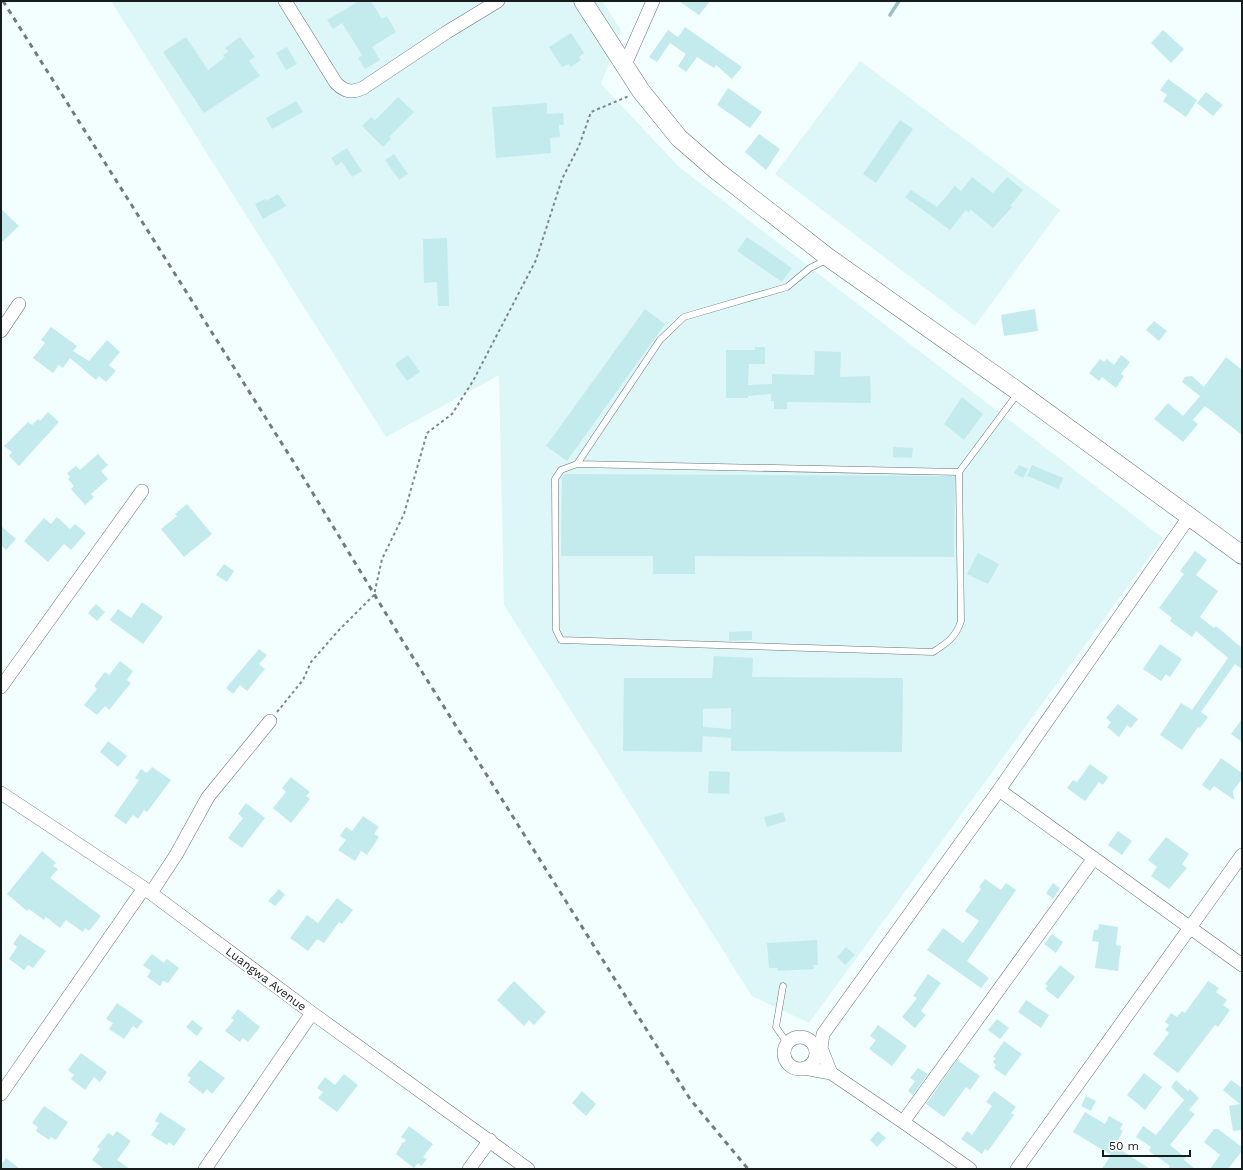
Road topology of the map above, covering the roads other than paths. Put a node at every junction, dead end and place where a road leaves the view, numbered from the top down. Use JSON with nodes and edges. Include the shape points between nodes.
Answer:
{"nodes":[{"id":1,"x":285,"y":1,"type":"edge"},
{"id":2,"x":498,"y":1,"type":"edge"},
{"id":3,"x":583,"y":1,"type":"edge"},
{"id":4,"x":653,"y":1,"type":"edge"},
{"id":5,"x":624,"y":66,"type":"junction"},
{"id":6,"x":829,"y":258,"type":"junction"},
{"id":7,"x":19,"y":304,"type":"dead end"},
{"id":8,"x":1,"y":331,"type":"edge"},
{"id":9,"x":1019,"y":392,"type":"junction"},
{"id":10,"x":577,"y":464,"type":"junction"},
{"id":11,"x":960,"y":472,"type":"junction"},
{"id":12,"x":142,"y":491,"type":"dead end"},
{"id":13,"x":1189,"y":517,"type":"junction"},
{"id":14,"x":1242,"y":555,"type":"edge"},
{"id":15,"x":1,"y":687,"type":"edge"},
{"id":16,"x":270,"y":721,"type":"road end"},
{"id":17,"x":998,"y":790,"type":"junction"},
{"id":18,"x":1,"y":794,"type":"edge"},
{"id":19,"x":1242,"y":855,"type":"edge"},
{"id":20,"x":1094,"y":858,"type":"junction"},
{"id":21,"x":147,"y":891,"type":"junction"},
{"id":22,"x":1190,"y":928,"type":"junction"},
{"id":23,"x":1242,"y":965,"type":"edge"},
{"id":24,"x":783,"y":986,"type":"dead end"},
{"id":25,"x":312,"y":1013,"type":"junction"},
{"id":26,"x":823,"y":1034,"type":"junction"},
{"id":27,"x":809,"y":1041,"type":"junction"},
{"id":28,"x":787,"y":1043,"type":"junction"},
{"id":29,"x":824,"y":1060,"type":"junction"},
{"id":30,"x":804,"y":1068,"type":"junction"},
{"id":31,"x":831,"y":1073,"type":"junction"},
{"id":32,"x":1,"y":1094,"type":"edge"},
{"id":33,"x":903,"y":1122,"type":"junction"},
{"id":34,"x":490,"y":1140,"type":"junction"},
{"id":35,"x":205,"y":1169,"type":"edge"},
{"id":36,"x":469,"y":1169,"type":"edge"},
{"id":37,"x":528,"y":1169,"type":"edge"},
{"id":38,"x":970,"y":1169,"type":"edge"},
{"id":39,"x":1017,"y":1169,"type":"edge"}],
"edges":[{"from":1,"to":2,"type":"street","via":[[336,83],[342,89],[350,91],[363,88]]},
{"from":3,"to":5,"type":"main road"},
{"from":4,"to":5,"type":"street"},
{"from":5,"to":6,"type":"main road","via":[[679,138],[717,171]]},
{"from":6,"to":9,"type":"main road"},
{"from":6,"to":10,"type":"lane","via":[[810,268],[787,287],[684,318],[660,340]]},
{"from":7,"to":8,"type":"street"},
{"from":9,"to":11,"type":"lane"},
{"from":9,"to":13,"type":"main road"},
{"from":10,"to":11,"type":"lane"},
{"from":10,"to":11,"type":"lane","via":[[561,470],[555,478],[556,630],[561,640],[933,652],[948,643],[957,632],[961,621]]},
{"from":12,"to":15,"type":"street"},
{"from":13,"to":14,"type":"main road"},
{"from":13,"to":17,"type":"street"},
{"from":16,"to":21,"type":"street","via":[[221,779],[208,797],[176,855]]},
{"from":17,"to":20,"type":"street"},
{"from":17,"to":26,"type":"street"},
{"from":18,"to":21,"type":"street","name":"Luangwa Avenue"},
{"from":19,"to":22,"type":"street"},
{"from":20,"to":22,"type":"street"},
{"from":20,"to":33,"type":"street"},
{"from":21,"to":25,"type":"street","name":"Luangwa Avenue"},
{"from":21,"to":32,"type":"street"},
{"from":22,"to":23,"type":"street"},
{"from":22,"to":39,"type":"street"},
{"from":24,"to":28,"type":"lane","via":[[776,1027]]},
{"from":25,"to":34,"type":"street","name":"Luangwa Avenue"},
{"from":25,"to":35,"type":"street"},
{"from":26,"to":27,"type":"street"},
{"from":26,"to":29,"type":"street","via":[[821,1048]]},
{"from":27,"to":28,"type":"street","via":[[795,1037]]},
{"from":27,"to":29,"type":"street"},
{"from":27,"to":30,"type":"street","via":[[816,1054],[815,1059]]},
{"from":28,"to":30,"type":"street","via":[[784,1052],[787,1062],[795,1068]]},
{"from":29,"to":31,"type":"street"},
{"from":30,"to":31,"type":"street"},
{"from":31,"to":33,"type":"street"},
{"from":33,"to":38,"type":"street"},
{"from":34,"to":36,"type":"street"},
{"from":34,"to":37,"type":"street","name":"Luangwa Avenue"}]}
